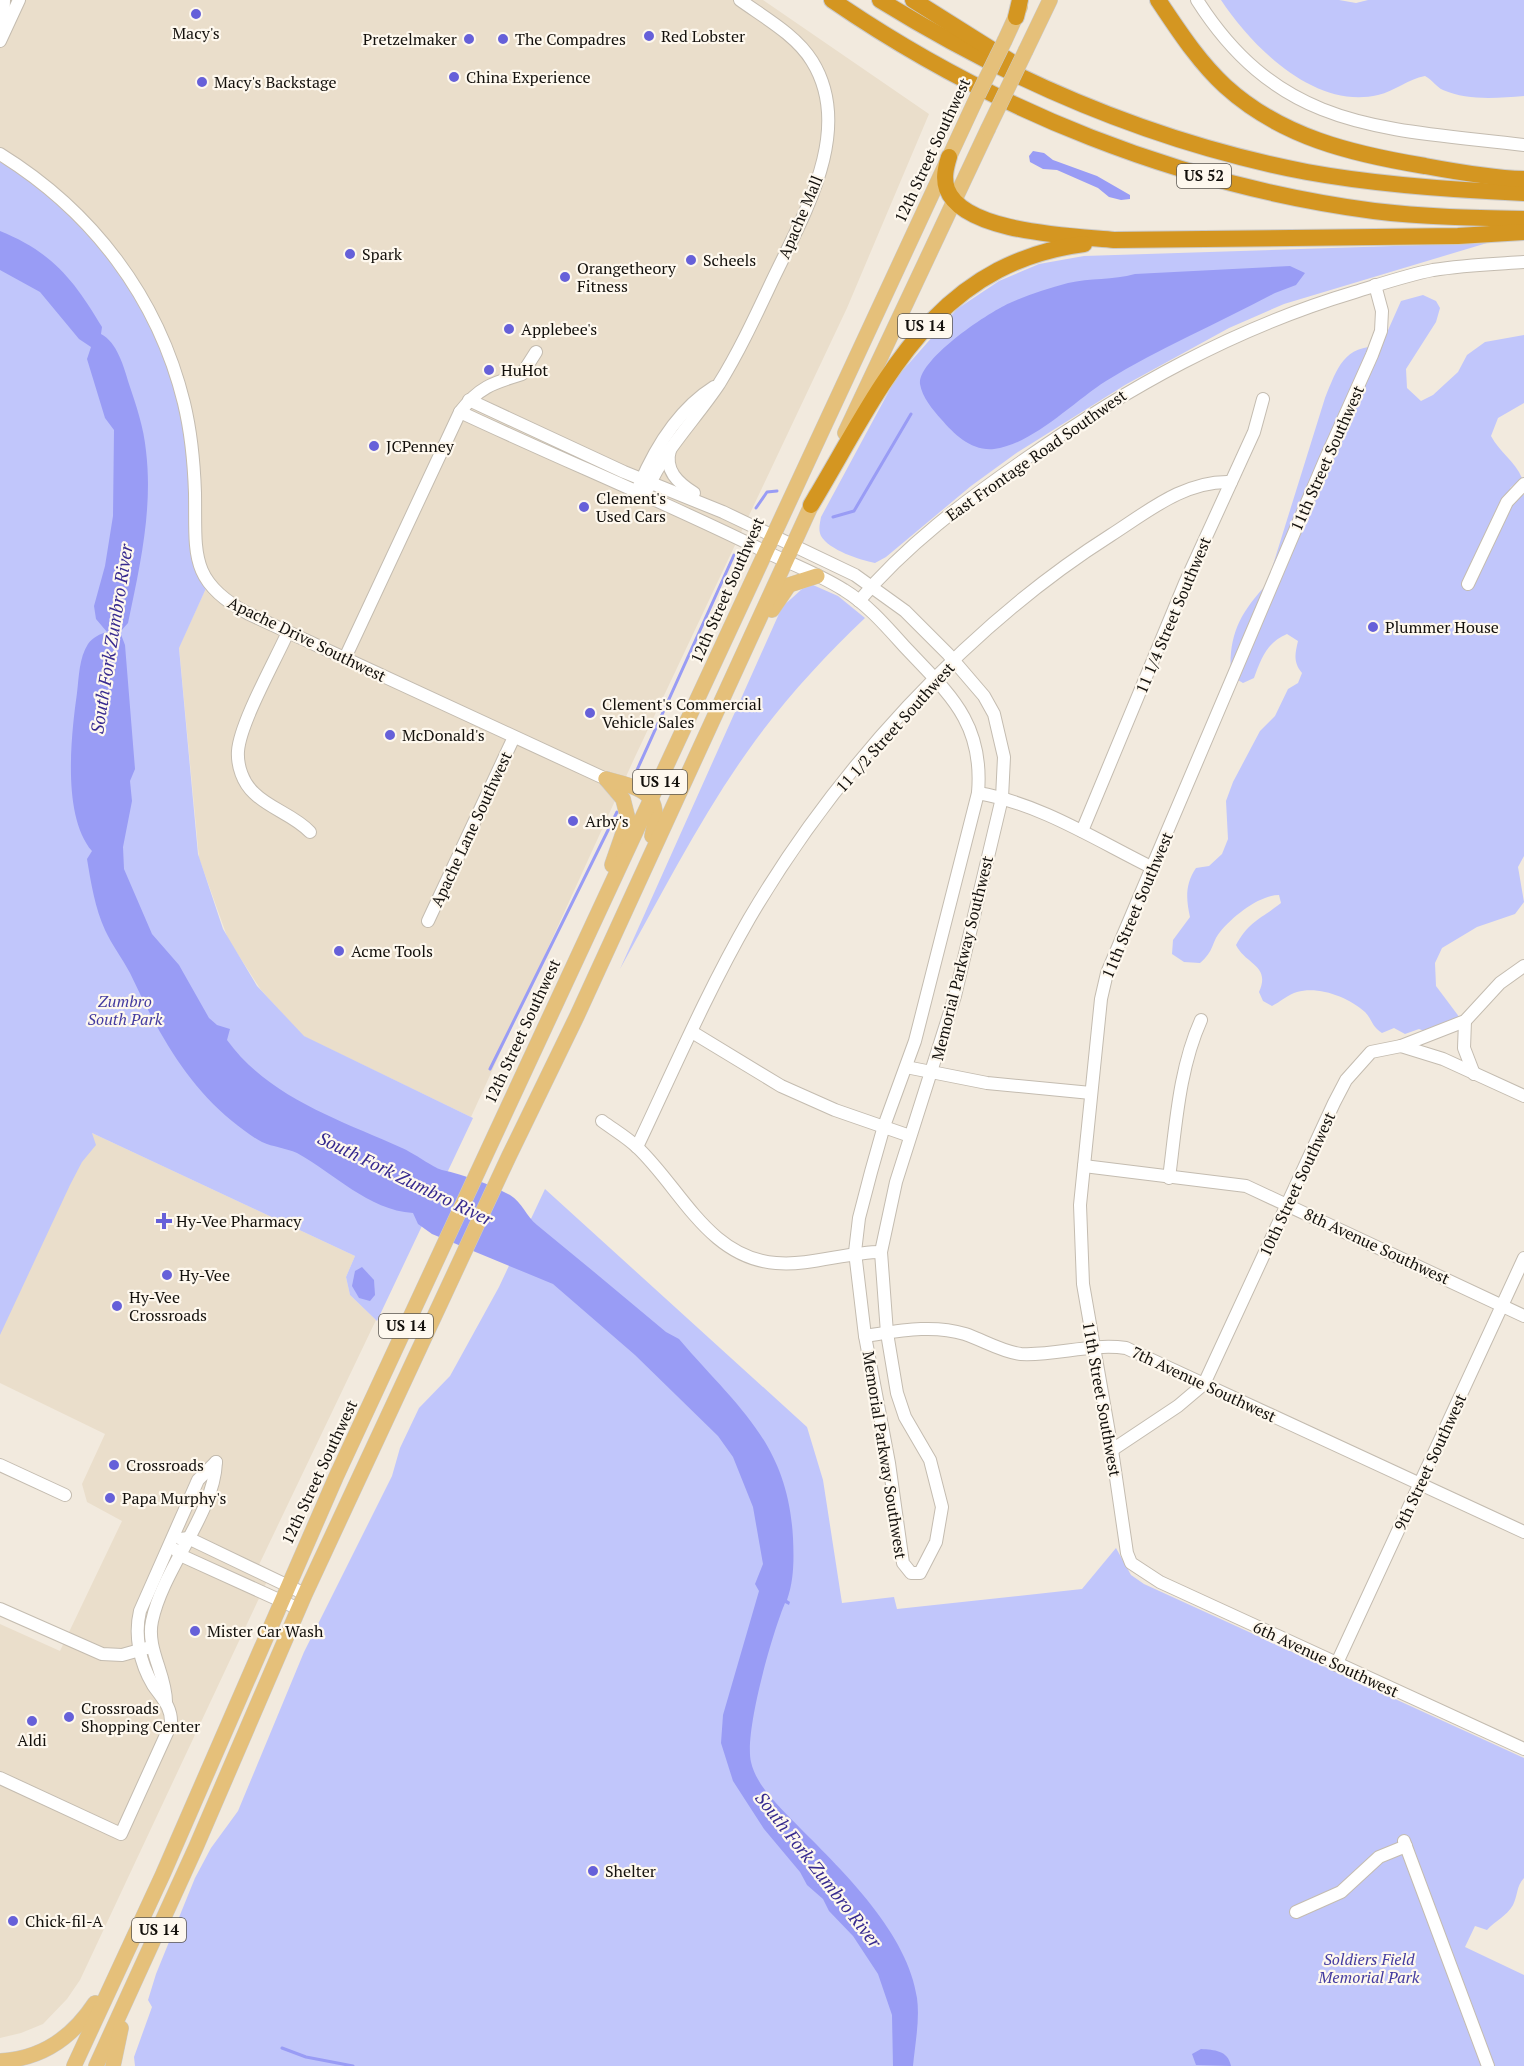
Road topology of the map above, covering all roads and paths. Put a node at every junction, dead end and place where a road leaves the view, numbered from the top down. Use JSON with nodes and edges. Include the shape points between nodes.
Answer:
{"nodes":[{"id":1,"x":4,"y":0,"type":"edge"},
{"id":2,"x":19,"y":0,"type":"edge"},
{"id":3,"x":740,"y":0,"type":"edge"},
{"id":4,"x":832,"y":0,"type":"edge"},
{"id":5,"x":880,"y":0,"type":"edge"},
{"id":6,"x":913,"y":0,"type":"edge"},
{"id":7,"x":1022,"y":0,"type":"edge"},
{"id":8,"x":1050,"y":0,"type":"edge"},
{"id":9,"x":1158,"y":0,"type":"edge"},
{"id":10,"x":1197,"y":0,"type":"edge"},
{"id":11,"x":1016,"y":17,"type":"joint"},
{"id":12,"x":0,"y":41,"type":"edge"},
{"id":13,"x":1074,"y":101,"type":"junction"},
{"id":14,"x":1524,"y":145,"type":"edge"},
{"id":15,"x":0,"y":154,"type":"edge"},
{"id":16,"x":949,"y":157,"type":"junction"},
{"id":17,"x":1524,"y":179,"type":"edge"},
{"id":18,"x":1524,"y":193,"type":"edge"},
{"id":19,"x":954,"y":202,"type":"junction"},
{"id":20,"x":1524,"y":219,"type":"edge"},
{"id":21,"x":1524,"y":232,"type":"edge"},
{"id":22,"x":1113,"y":240,"type":"junction"},
{"id":23,"x":1524,"y":262,"type":"edge"},
{"id":24,"x":1375,"y":285,"type":"junction"},
{"id":25,"x":536,"y":352,"type":"dead end"},
{"id":26,"x":718,"y":384,"type":"junction"},
{"id":27,"x":1263,"y":399,"type":"dead end"},
{"id":28,"x":469,"y":400,"type":"junction"},
{"id":29,"x":460,"y":412,"type":"junction"},
{"id":30,"x":670,"y":448,"type":"junction"},
{"id":31,"x":646,"y":480,"type":"junction"},
{"id":32,"x":1231,"y":482,"type":"junction"},
{"id":33,"x":1524,"y":484,"type":"edge"},
{"id":34,"x":640,"y":494,"type":"junction"},
{"id":35,"x":812,"y":505,"type":"junction"},
{"id":36,"x":723,"y":512,"type":"junction"},
{"id":37,"x":772,"y":535,"type":"junction"},
{"id":38,"x":793,"y":545,"type":"junction"},
{"id":39,"x":764,"y":551,"type":"junction"},
{"id":40,"x":786,"y":561,"type":"junction"},
{"id":41,"x":817,"y":576,"type":"junction"},
{"id":42,"x":1468,"y":584,"type":"dead end"},
{"id":43,"x":872,"y":585,"type":"junction"},
{"id":44,"x":859,"y":601,"type":"junction"},
{"id":45,"x":756,"y":623,"type":"junction"},
{"id":46,"x":288,"y":632,"type":"junction"},
{"id":47,"x":345,"y":658,"type":"junction"},
{"id":48,"x":955,"y":660,"type":"junction"},
{"id":49,"x":937,"y":678,"type":"junction"},
{"id":50,"x":514,"y":737,"type":"junction"},
{"id":51,"x":678,"y":743,"type":"junction"},
{"id":52,"x":606,"y":779,"type":"junction"},
{"id":53,"x":628,"y":785,"type":"junction"},
{"id":54,"x":978,"y":793,"type":"junction"},
{"id":55,"x":1002,"y":798,"type":"junction"},
{"id":56,"x":652,"y":800,"type":"junction"},
{"id":57,"x":1082,"y":831,"type":"junction"},
{"id":58,"x":310,"y":832,"type":"dead end"},
{"id":59,"x":1153,"y":868,"type":"junction"},
{"id":60,"x":637,"y":886,"type":"junction"},
{"id":61,"x":596,"y":915,"type":"junction"},
{"id":62,"x":428,"y":921,"type":"dead end"},
{"id":63,"x":1524,"y":966,"type":"edge"},
{"id":64,"x":1201,"y":1020,"type":"dead end"},
{"id":65,"x":1465,"y":1021,"type":"junction"},
{"id":66,"x":692,"y":1032,"type":"junction"},
{"id":67,"x":1401,"y":1046,"type":"junction"},
{"id":68,"x":906,"y":1067,"type":"junction"},
{"id":69,"x":932,"y":1074,"type":"junction"},
{"id":70,"x":1474,"y":1074,"type":"junction"},
{"id":71,"x":1091,"y":1093,"type":"junction"},
{"id":72,"x":1524,"y":1096,"type":"edge"},
{"id":73,"x":602,"y":1121,"type":"dead end"},
{"id":74,"x":884,"y":1126,"type":"junction"},
{"id":75,"x":910,"y":1136,"type":"junction"},
{"id":76,"x":637,"y":1147,"type":"junction"},
{"id":77,"x":1084,"y":1166,"type":"junction"},
{"id":78,"x":1168,"y":1178,"type":"junction"},
{"id":79,"x":1287,"y":1204,"type":"junction"},
{"id":80,"x":855,"y":1252,"type":"junction"},
{"id":81,"x":880,"y":1252,"type":"junction"},
{"id":82,"x":1524,"y":1258,"type":"edge"},
{"id":83,"x":1502,"y":1306,"type":"junction"},
{"id":84,"x":1524,"y":1316,"type":"edge"},
{"id":85,"x":887,"y":1333,"type":"junction"},
{"id":86,"x":866,"y":1336,"type":"junction"},
{"id":87,"x":1093,"y":1346,"type":"junction"},
{"id":88,"x":1204,"y":1384,"type":"junction"},
{"id":89,"x":1112,"y":1450,"type":"junction"},
{"id":90,"x":0,"y":1465,"type":"edge"},
{"id":91,"x":1420,"y":1485,"type":"junction"},
{"id":92,"x":65,"y":1495,"type":"dead end"},
{"id":93,"x":1524,"y":1532,"type":"edge"},
{"id":94,"x":188,"y":1538,"type":"junction"},
{"id":95,"x":170,"y":1540,"type":"junction"},
{"id":96,"x":180,"y":1555,"type":"junction"},
{"id":97,"x":1131,"y":1563,"type":"joint"},
{"id":98,"x":287,"y":1586,"type":"junction"},
{"id":99,"x":305,"y":1594,"type":"junction"},
{"id":100,"x":280,"y":1601,"type":"junction"},
{"id":101,"x":0,"y":1609,"type":"edge"},
{"id":102,"x":298,"y":1609,"type":"junction"},
{"id":103,"x":152,"y":1647,"type":"junction"},
{"id":104,"x":139,"y":1651,"type":"junction"},
{"id":105,"x":1336,"y":1665,"type":"junction"},
{"id":106,"x":166,"y":1703,"type":"junction"},
{"id":107,"x":1524,"y":1749,"type":"edge"},
{"id":108,"x":0,"y":1779,"type":"edge"},
{"id":109,"x":1296,"y":1912,"type":"dead end"},
{"id":110,"x":123,"y":1961,"type":"junction"},
{"id":111,"x":141,"y":1967,"type":"junction"},
{"id":112,"x":0,"y":2061,"type":"edge"},
{"id":113,"x":74,"y":2066,"type":"edge"},
{"id":114,"x":96,"y":2066,"type":"edge"},
{"id":115,"x":113,"y":2066,"type":"edge"},
{"id":116,"x":1488,"y":2066,"type":"edge"}],
"edges":[{"from":1,"to":12,"type":"street"},
{"from":2,"to":12,"type":"street"},
{"from":3,"to":26,"type":"street","name":"Apache Mall","via":[[793,38],[813,62],[827,100],[827,130],[816,184],[737,355]]},
{"from":4,"to":20,"type":"highway","number":"US 52","via":[[907,49],[978,86],[1076,133],[1166,165],[1305,200],[1375,211]]},
{"from":5,"to":13,"type":"highway","number":"US 52","via":[[965,50]]},
{"from":6,"to":13,"type":"highway"},
{"from":7,"to":11,"type":"highway","number":"US 14"},
{"from":8,"to":19,"type":"main road","bridge":true},
{"from":9,"to":17,"type":"highway","via":[[1213,74],[1247,104],[1282,126],[1356,153],[1438,169]]},
{"from":10,"to":14,"type":"street","via":[[1218,31],[1253,69],[1275,86],[1324,111],[1393,129]]},
{"from":11,"to":16,"type":"main road","name":"12th Street Southwest","number":"US 14","bridge":true},
{"from":13,"to":18,"type":"highway","number":"US 52","via":[[1179,138],[1309,172],[1389,183]]},
{"from":15,"to":46,"type":"street","name":"Apache Drive Southwest","via":[[46,186],[87,222],[143,300],[167,349],[184,404],[194,467],[198,566],[211,588],[234,607]]},
{"from":16,"to":19,"type":"highway","via":[[945,180]]},
{"from":16,"to":37,"type":"main road","name":"12th Street Southwest","number":"US 14"},
{"from":19,"to":22,"type":"highway","via":[[975,216],[1015,227]]},
{"from":19,"to":35,"type":"main road"},
{"from":21,"to":22,"type":"highway","number":"US 14"},
{"from":22,"to":35,"type":"highway","number":"US 14","via":[[1053,249],[1023,259],[987,276],[948,304],[899,360]]},
{"from":23,"to":24,"type":"street","name":"East Frontage Road Southwest","via":[[1432,270]]},
{"from":24,"to":43,"type":"street","name":"East Frontage Road Southwest","via":[[1237,334],[1123,393],[954,511]]},
{"from":24,"to":59,"type":"street","name":"11th Street Southwest","via":[[1382,311],[1381,331],[1372,356]]},
{"from":25,"to":28,"type":"street","via":[[522,374],[488,384]]},
{"from":26,"to":30,"type":"street","name":"Apache Mall"},
{"from":26,"to":31,"type":"street","via":[[686,410],[648,462]]},
{"from":27,"to":32,"type":"street","name":"11 1/4 Street Southwest","via":[[1254,432]]},
{"from":28,"to":29,"type":"street"},
{"from":28,"to":31,"type":"street","name":"Memorial Parkway Southwest"},
{"from":29,"to":34,"type":"street","name":"Memorial Parkway Southwest"},
{"from":29,"to":47,"type":"street"},
{"from":30,"to":31,"type":"street","name":"Apache Mall"},
{"from":30,"to":36,"type":"street","via":[[669,463],[674,477]]},
{"from":31,"to":34,"type":"street"},
{"from":31,"to":36,"type":"street","name":"Memorial Parkway Southwest"},
{"from":32,"to":48,"type":"street","name":"11 1/2 Street Southwest","via":[[1201,484],[1190,489],[1098,543],[1015,606]]},
{"from":32,"to":57,"type":"street","name":"11 1/4 Street Southwest"},
{"from":33,"to":42,"type":"street","via":[[1507,502]]},
{"from":34,"to":39,"type":"street","name":"Memorial Parkway Southwest"},
{"from":35,"to":38,"type":"main road","number":"US 14"},
{"from":36,"to":37,"type":"street","name":"Memorial Parkway Southwest"},
{"from":37,"to":38,"type":"street","name":"Memorial Parkway Southwest"},
{"from":37,"to":39,"type":"main road","name":"12th Street Southwest","number":"US 14"},
{"from":38,"to":40,"type":"main road","number":"US 14"},
{"from":38,"to":43,"type":"street","name":"Memorial Parkway Southwest"},
{"from":39,"to":40,"type":"street","name":"Memorial Parkway Southwest"},
{"from":39,"to":51,"type":"main road","name":"12th Street Southwest","number":"US 14"},
{"from":40,"to":41,"type":"street","name":"Memorial Parkway Southwest"},
{"from":40,"to":45,"type":"main road","number":"US 14"},
{"from":41,"to":44,"type":"street","name":"Memorial Parkway Southwest"},
{"from":41,"to":45,"type":"main road","via":[[789,585],[771,614]]},
{"from":43,"to":44,"type":"street","name":"East Frontage Road Southwest"},
{"from":43,"to":48,"type":"street","name":"Memorial Parkway Southwest"},
{"from":44,"to":49,"type":"street","name":"Memorial Parkway Southwest"},
{"from":45,"to":60,"type":"main road","number":"US 14"},
{"from":46,"to":47,"type":"street","name":"Apache Drive Southwest"},
{"from":46,"to":58,"type":"street","via":[[245,726],[238,760],[251,791]]},
{"from":47,"to":50,"type":"street","name":"Apache Drive Southwest"},
{"from":48,"to":49,"type":"street","name":"11 1/2 Street Southwest"},
{"from":48,"to":55,"type":"street","name":"Memorial Parkway Southwest","via":[[984,696],[999,726],[1004,757]]},
{"from":49,"to":54,"type":"street","name":"Memorial Parkway Southwest","via":[[970,725],[978,760]]},
{"from":49,"to":66,"type":"street","name":"11 1/2 Street Southwest","via":[[842,784],[795,848],[739,937]]},
{"from":50,"to":52,"type":"street","name":"Apache Drive Southwest"},
{"from":50,"to":62,"type":"street","name":"Apache Lane Southwest"},
{"from":51,"to":53,"type":"main road","via":[[668,751],[648,782]]},
{"from":51,"to":56,"type":"main road","name":"12th Street Southwest","number":"US 14"},
{"from":52,"to":53,"type":"main road"},
{"from":52,"to":61,"type":"main road","via":[[622,800],[628,819]]},
{"from":53,"to":56,"type":"main road"},
{"from":54,"to":55,"type":"street"},
{"from":54,"to":68,"type":"street","name":"Memorial Parkway Southwest"},
{"from":55,"to":57,"type":"street"},
{"from":55,"to":69,"type":"street","name":"Memorial Parkway Southwest","via":[[955,996]]},
{"from":56,"to":60,"type":"main road","via":[[657,816]]},
{"from":56,"to":61,"type":"main road","name":"12th Street Southwest","number":"US 14"},
{"from":57,"to":59,"type":"street"},
{"from":59,"to":71,"type":"street","name":"11th Street Southwest","via":[[1104,982]]},
{"from":60,"to":99,"type":"main road","number":"US 14"},
{"from":61,"to":98,"type":"main road","name":"12th Street Southwest","number":"US 14"},
{"from":63,"to":65,"type":"street","name":"10th Street Southwest","via":[[1500,983]]},
{"from":64,"to":78,"type":"street","via":[[1188,1048]]},
{"from":65,"to":67,"type":"street","name":"10th Street Southwest"},
{"from":65,"to":70,"type":"street","via":[[1464,1048]]},
{"from":66,"to":74,"type":"street","via":[[781,1086]]},
{"from":66,"to":76,"type":"street","name":"11 1/2 Street Southwest"},
{"from":67,"to":70,"type":"street"},
{"from":67,"to":79,"type":"street","name":"10th Street Southwest","via":[[1371,1052],[1346,1080]]},
{"from":68,"to":69,"type":"street"},
{"from":68,"to":74,"type":"street","name":"Memorial Parkway Southwest"},
{"from":69,"to":71,"type":"street"},
{"from":69,"to":75,"type":"street","name":"Memorial Parkway Southwest"},
{"from":70,"to":72,"type":"street"},
{"from":71,"to":77,"type":"street","name":"11th Street Southwest"},
{"from":73,"to":76,"type":"street"},
{"from":74,"to":75,"type":"street"},
{"from":74,"to":80,"type":"street","name":"Memorial Parkway Southwest","via":[[859,1218]]},
{"from":75,"to":81,"type":"street","name":"Memorial Parkway Southwest"},
{"from":76,"to":80,"type":"street","via":[[711,1234],[736,1250],[776,1263]]},
{"from":77,"to":78,"type":"street","name":"8th Avenue Southwest"},
{"from":77,"to":87,"type":"street","name":"11th Street Southwest","via":[[1080,1253]]},
{"from":78,"to":79,"type":"street","name":"8th Avenue Southwest","via":[[1239,1184]]},
{"from":79,"to":83,"type":"street","name":"8th Avenue Southwest"},
{"from":79,"to":88,"type":"street","name":"10th Street Southwest"},
{"from":80,"to":81,"type":"street"},
{"from":80,"to":86,"type":"street","name":"Memorial Parkway Southwest"},
{"from":81,"to":85,"type":"street","name":"Memorial Parkway Southwest"},
{"from":82,"to":83,"type":"street","name":"9th Street Southwest"},
{"from":83,"to":84,"type":"street","name":"8th Avenue Southwest"},
{"from":83,"to":91,"type":"street","name":"9th Street Southwest"},
{"from":85,"to":86,"type":"street","name":"7th Avenue Southwest"},
{"from":85,"to":86,"type":"street","name":"Memorial Parkway Southwest","via":[[901,1408],[930,1460],[942,1507],[936,1542],[920,1573],[911,1573],[903,1563],[890,1463]]},
{"from":85,"to":87,"type":"street","name":"7th Avenue Southwest","via":[[952,1331],[1018,1354]]},
{"from":87,"to":88,"type":"street","name":"7th Avenue Southwest","via":[[1126,1348]]},
{"from":87,"to":89,"type":"street","name":"11th Street Southwest"},
{"from":88,"to":89,"type":"street","name":"10th Street Southwest"},
{"from":88,"to":91,"type":"street","name":"7th Avenue Southwest"},
{"from":89,"to":97,"type":"street","name":"11th Street Southwest","via":[[1124,1541]]},
{"from":90,"to":92,"type":"street"},
{"from":91,"to":93,"type":"street","name":"7th Avenue Southwest"},
{"from":91,"to":105,"type":"street","name":"9th Street Southwest"},
{"from":94,"to":95,"type":"street"},
{"from":94,"to":95,"type":"street","via":[[213,1484],[216,1462],[198,1480]]},
{"from":94,"to":96,"type":"street"},
{"from":94,"to":98,"type":"street"},
{"from":95,"to":96,"type":"street"},
{"from":95,"to":104,"type":"street","via":[[140,1611]]},
{"from":96,"to":100,"type":"street"},
{"from":96,"to":103,"type":"street","via":[[154,1613]]},
{"from":97,"to":105,"type":"street","name":"6th Avenue Southwest","via":[[1160,1582]]},
{"from":98,"to":99,"type":"street"},
{"from":98,"to":100,"type":"main road","name":"12th Street Southwest","number":"US 14"},
{"from":99,"to":102,"type":"main road","number":"US 14"},
{"from":100,"to":102,"type":"street"},
{"from":100,"to":110,"type":"main road","name":"12th Street Southwest","number":"US 14"},
{"from":101,"to":104,"type":"street","via":[[102,1654]]},
{"from":102,"to":111,"type":"main road","number":"US 14"},
{"from":103,"to":104,"type":"street"},
{"from":103,"to":106,"type":"street","via":[[165,1681]]},
{"from":104,"to":106,"type":"street","via":[[147,1674]]},
{"from":105,"to":107,"type":"street","name":"6th Avenue Southwest"},
{"from":106,"to":108,"type":"street","via":[[171,1717],[168,1731],[121,1834]]},
{"from":109,"to":116,"type":"street","via":[[1341,1892],[1379,1857],[1405,1843]]},
{"from":110,"to":112,"type":"main road","via":[[70,2034],[34,2055]]},
{"from":110,"to":113,"type":"main road","name":"12th Street Southwest","number":"US 14"},
{"from":111,"to":114,"type":"main road","number":"US 14"},
{"from":111,"to":115,"type":"main road"}]}
